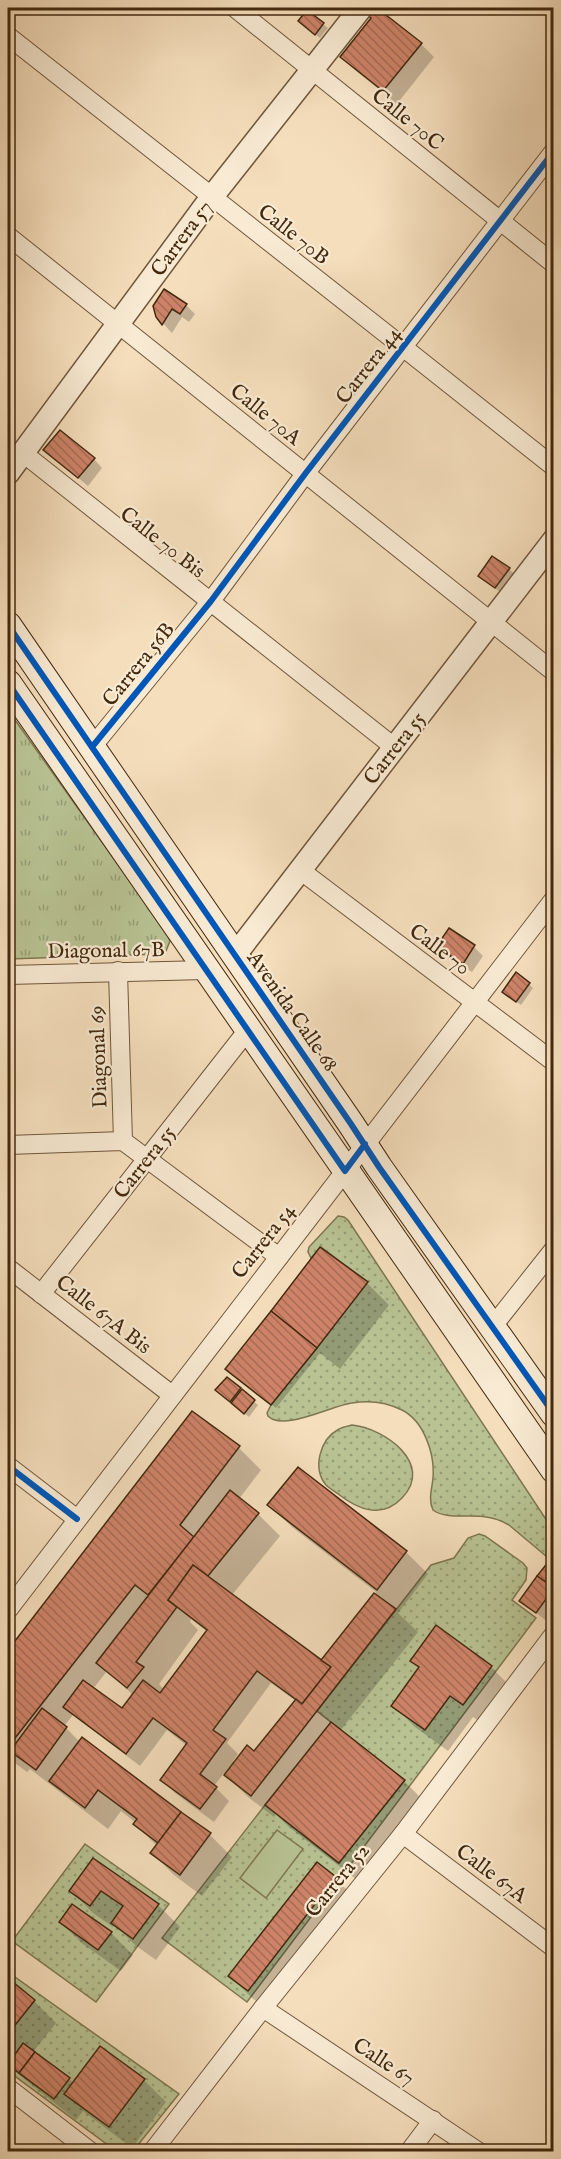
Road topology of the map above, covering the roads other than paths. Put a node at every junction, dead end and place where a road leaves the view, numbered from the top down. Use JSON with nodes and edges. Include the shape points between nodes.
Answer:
{"nodes":[{"id":1,"x":235,"y":8,"type":"edge"},
{"id":2,"x":361,"y":8,"type":"edge"},
{"id":3,"x":8,"y":36,"type":"edge"},
{"id":4,"x":312,"y":71,"type":"junction"},
{"id":5,"x":554,"y":151,"type":"edge"},
{"id":6,"x":211,"y":198,"type":"junction"},
{"id":7,"x":500,"y":221,"type":"junction"},
{"id":8,"x":8,"y":236,"type":"edge"},
{"id":9,"x":554,"y":264,"type":"edge"},
{"id":10,"x":118,"y":325,"type":"junction"},
{"id":11,"x":403,"y":346,"type":"junction"},
{"id":12,"x":23,"y":453,"type":"junction"},
{"id":13,"x":554,"y":467,"type":"edge"},
{"id":14,"x":8,"y":473,"type":"edge"},
{"id":15,"x":305,"y":474,"type":"junction"},
{"id":16,"x":554,"y":540,"type":"edge"},
{"id":17,"x":211,"y":601,"type":"junction"},
{"id":18,"x":491,"y":622,"type":"junction"},
{"id":19,"x":8,"y":625,"type":"edge"},
{"id":20,"x":554,"y":672,"type":"edge"},
{"id":21,"x":8,"y":683,"type":"edge"},
{"id":22,"x":92,"y":747,"type":"junction"},
{"id":23,"x":394,"y":747,"type":"junction"},
{"id":24,"x":300,"y":870,"type":"junction"},
{"id":25,"x":554,"y":899,"type":"edge"},
{"id":26,"x":235,"y":955,"type":"junction"},
{"id":27,"x":205,"y":970,"type":"junction"},
{"id":28,"x":117,"y":971,"type":"junction"},
{"id":29,"x":8,"y":975,"type":"edge"},
{"id":30,"x":473,"y":1002,"type":"junction"},
{"id":31,"x":247,"y":1031,"type":"junction"},
{"id":32,"x":554,"y":1062,"type":"edge"},
{"id":33,"x":123,"y":1141,"type":"junction"},
{"id":34,"x":365,"y":1144,"type":"junction"},
{"id":35,"x":8,"y":1145,"type":"edge"},
{"id":36,"x":147,"y":1158,"type":"junction"},
{"id":37,"x":345,"y":1171,"type":"junction"},
{"id":38,"x":554,"y":1249,"type":"edge"},
{"id":39,"x":279,"y":1257,"type":"junction"},
{"id":40,"x":8,"y":1268,"type":"edge"},
{"id":41,"x":41,"y":1294,"type":"junction"},
{"id":42,"x":493,"y":1326,"type":"junction"},
{"id":43,"x":172,"y":1395,"type":"junction"},
{"id":44,"x":554,"y":1414,"type":"edge"},
{"id":45,"x":8,"y":1467,"type":"edge"},
{"id":46,"x":554,"y":1470,"type":"edge"},
{"id":47,"x":77,"y":1519,"type":"junction"},
{"id":48,"x":8,"y":1610,"type":"edge"},
{"id":49,"x":554,"y":1634,"type":"edge"},
{"id":50,"x":403,"y":1834,"type":"junction"},
{"id":51,"x":554,"y":1948,"type":"edge"},
{"id":52,"x":263,"y":2008,"type":"junction"},
{"id":53,"x":8,"y":2088,"type":"edge"},
{"id":54,"x":433,"y":2120,"type":"junction"},
{"id":55,"x":91,"y":2151,"type":"edge"},
{"id":56,"x":152,"y":2151,"type":"edge"},
{"id":57,"x":410,"y":2151,"type":"edge"},
{"id":58,"x":479,"y":2151,"type":"edge"}],
"edges":[{"from":1,"to":4,"type":"street","name":"Calle 70C"},
{"from":2,"to":4,"type":"street","name":"Carrera 57"},
{"from":3,"to":6,"type":"street","name":"Calle 70B"},
{"from":4,"to":6,"type":"street","name":"Carrera 57"},
{"from":4,"to":7,"type":"street","name":"Calle 70C"},
{"from":5,"to":7,"type":"street","name":"Carrera 44"},
{"from":6,"to":10,"type":"street","name":"Carrera 57"},
{"from":6,"to":11,"type":"street","name":"Calle 70B"},
{"from":7,"to":9,"type":"street","name":"Calle 70C"},
{"from":7,"to":11,"type":"street","name":"Carrera 44"},
{"from":8,"to":10,"type":"street","name":"Calle 70A"},
{"from":10,"to":12,"type":"street","name":"Carrera 57"},
{"from":10,"to":15,"type":"street","name":"Calle 70A"},
{"from":11,"to":13,"type":"street","name":"Calle 70B"},
{"from":11,"to":15,"type":"street","name":"Carrera 44"},
{"from":12,"to":14,"type":"street","name":"Carrera 57"},
{"from":12,"to":17,"type":"street","name":"Calle 70 Bis"},
{"from":15,"to":17,"type":"street","name":"Carrera 44"},
{"from":15,"to":18,"type":"street","name":"Calle 70A"},
{"from":16,"to":18,"type":"street","name":"Carrera 55"},
{"from":17,"to":22,"type":"street","name":"Carrera 56B"},
{"from":17,"to":23,"type":"street","name":"Calle 70 Bis"},
{"from":18,"to":20,"type":"street","name":"Calle 70A"},
{"from":18,"to":23,"type":"street","name":"Carrera 55"},
{"from":19,"to":22,"type":"main road","name":"Avenida Calle 68"},
{"from":21,"to":27,"type":"main road"},
{"from":22,"to":26,"type":"main road","name":"Avenida Calle 68"},
{"from":23,"to":24,"type":"street","name":"Carrera 55"},
{"from":24,"to":26,"type":"street","name":"Carrera 55"},
{"from":24,"to":30,"type":"street","name":"Calle 70"},
{"from":25,"to":30,"type":"street","name":"Carrera 54"},
{"from":26,"to":34,"type":"main road","name":"Avenida Calle 68"},
{"from":27,"to":28,"type":"street","name":"Diagonal 67B"},
{"from":27,"to":31,"type":"main road"},
{"from":28,"to":29,"type":"street","name":"Diagonal 67B"},
{"from":28,"to":33,"type":"street","name":"Diagonal 69"},
{"from":30,"to":32,"type":"street","name":"Calle 70"},
{"from":30,"to":34,"type":"street","name":"Carrera 54"},
{"from":31,"to":36,"type":"street","name":"Carrera 55"},
{"from":31,"to":37,"type":"main road"},
{"from":33,"to":35,"type":"street"},
{"from":33,"to":36,"type":"street"},
{"from":34,"to":37,"type":"street","name":"Carrera 54"},
{"from":34,"to":42,"type":"main road","name":"Avenida Calle 68"},
{"from":36,"to":39,"type":"street"},
{"from":36,"to":41,"type":"street","name":"Carrera 55"},
{"from":37,"to":39,"type":"street","name":"Carrera 54"},
{"from":37,"to":46,"type":"main road"},
{"from":38,"to":42,"type":"street"},
{"from":39,"to":43,"type":"street","name":"Carrera 54"},
{"from":40,"to":41,"type":"street","name":"Calle 67A Bis"},
{"from":41,"to":43,"type":"street","name":"Calle 67A Bis"},
{"from":42,"to":44,"type":"main road","name":"Avenida Calle 68"},
{"from":43,"to":47,"type":"street","name":"Carrera 54"},
{"from":45,"to":47,"type":"street"},
{"from":47,"to":48,"type":"street","name":"Carrera 54"},
{"from":49,"to":50,"type":"street","name":"Carrera 52"},
{"from":50,"to":51,"type":"street","name":"Calle 67A"},
{"from":50,"to":52,"type":"street","name":"Carrera 52"},
{"from":52,"to":54,"type":"street","name":"Calle 67"},
{"from":52,"to":56,"type":"street","name":"Carrera 52"},
{"from":53,"to":55,"type":"street"},
{"from":54,"to":57,"type":"street"},
{"from":54,"to":58,"type":"street","name":"Calle 67"}]}
